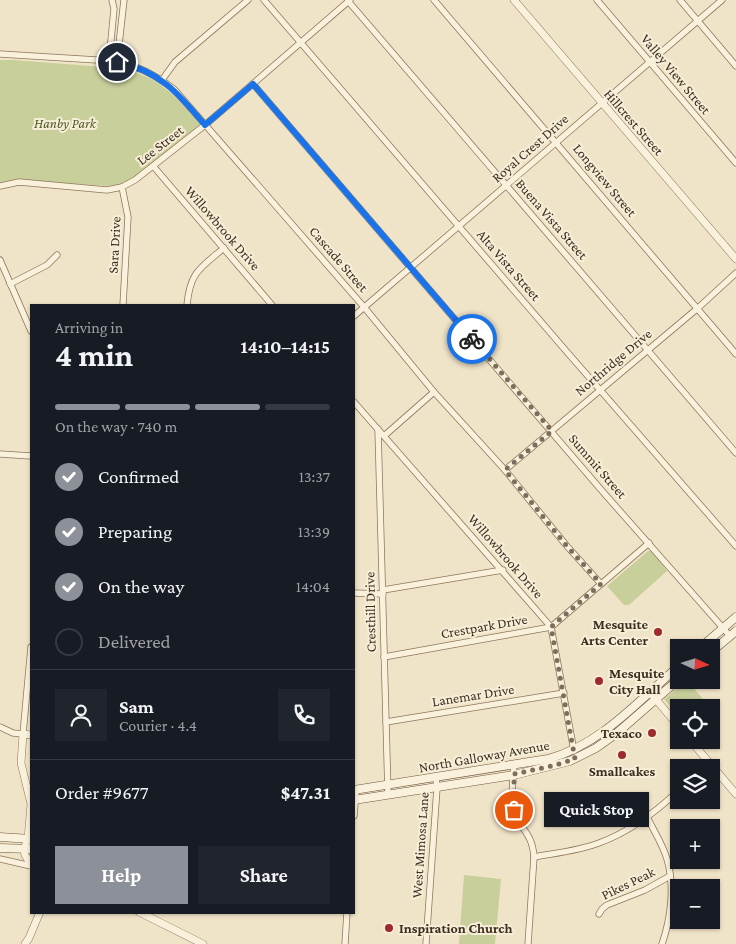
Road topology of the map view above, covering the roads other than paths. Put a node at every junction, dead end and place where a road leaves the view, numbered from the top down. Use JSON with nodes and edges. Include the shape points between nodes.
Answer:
{"nodes":[{"id":1,"x":112,"y":0,"type":"edge"},
{"id":2,"x":124,"y":0,"type":"edge"},
{"id":3,"x":248,"y":0,"type":"edge"},
{"id":4,"x":264,"y":0,"type":"edge"},
{"id":5,"x":434,"y":0,"type":"edge"},
{"id":6,"x":514,"y":0,"type":"edge"},
{"id":7,"x":597,"y":0,"type":"edge"},
{"id":8,"x":680,"y":0,"type":"edge"},
{"id":9,"x":722,"y":0,"type":"edge"},
{"id":10,"x":349,"y":1,"type":"edge"},
{"id":11,"x":698,"y":21,"type":"junction"},
{"id":12,"x":301,"y":42,"type":"junction"},
{"id":13,"x":0,"y":54,"type":"edge"},
{"id":14,"x":109,"y":61,"type":"junction"},
{"id":15,"x":117,"y":62,"type":"junction"},
{"id":16,"x":650,"y":62,"type":"junction"},
{"id":17,"x":736,"y":66,"type":"edge"},
{"id":18,"x":162,"y":80,"type":"junction"},
{"id":19,"x":253,"y":84,"type":"junction"},
{"id":20,"x":602,"y":103,"type":"junction"},
{"id":21,"x":205,"y":125,"type":"junction"},
{"id":22,"x":556,"y":142,"type":"junction"},
{"id":23,"x":736,"y":163,"type":"edge"},
{"id":24,"x":154,"y":167,"type":"junction"},
{"id":25,"x":506,"y":185,"type":"junction"},
{"id":26,"x":0,"y":186,"type":"edge"},
{"id":27,"x":122,"y":187,"type":"junction"},
{"id":28,"x":459,"y":226,"type":"junction"},
{"id":29,"x":224,"y":248,"type":"junction"},
{"id":30,"x":57,"y":256,"type":"dead end"},
{"id":31,"x":736,"y":259,"type":"edge"},
{"id":32,"x":0,"y":260,"type":"edge"},
{"id":33,"x":410,"y":267,"type":"junction"},
{"id":34,"x":736,"y":273,"type":"edge"},
{"id":35,"x":10,"y":284,"type":"junction"},
{"id":36,"x":123,"y":304,"type":"edge"},
{"id":37,"x":187,"y":304,"type":"edge"},
{"id":38,"x":271,"y":304,"type":"edge"},
{"id":39,"x":364,"y":307,"type":"junction"},
{"id":40,"x":698,"y":308,"type":"junction"},
{"id":41,"x":355,"y":315,"type":"edge"},
{"id":42,"x":30,"y":329,"type":"edge"},
{"id":43,"x":647,"y":349,"type":"junction"},
{"id":44,"x":736,"y":354,"type":"edge"},
{"id":45,"x":600,"y":390,"type":"junction"},
{"id":46,"x":434,"y":392,"type":"junction"},
{"id":47,"x":355,"y":403,"type":"edge"},
{"id":48,"x":378,"y":429,"type":"junction"},
{"id":49,"x":552,"y":431,"type":"junction"},
{"id":50,"x":384,"y":436,"type":"junction"},
{"id":51,"x":736,"y":453,"type":"edge"},
{"id":52,"x":0,"y":454,"type":"edge"},
{"id":53,"x":30,"y":456,"type":"edge"},
{"id":54,"x":505,"y":470,"type":"junction"},
{"id":55,"x":649,"y":543,"type":"junction"},
{"id":56,"x":736,"y":546,"type":"edge"},
{"id":57,"x":503,"y":570,"type":"junction"},
{"id":58,"x":601,"y":584,"type":"junction"},
{"id":59,"x":383,"y":592,"type":"junction"},
{"id":60,"x":356,"y":593,"type":"edge"},
{"id":61,"x":736,"y":617,"type":"edge"},
{"id":62,"x":551,"y":627,"type":"junction"},
{"id":63,"x":723,"y":628,"type":"junction"},
{"id":64,"x":733,"y":634,"type":"edge"},
{"id":65,"x":710,"y":639,"type":"edge"},
{"id":66,"x":720,"y":645,"type":"edge"},
{"id":67,"x":384,"y":657,"type":"junction"},
{"id":68,"x":30,"y":658,"type":"edge"},
{"id":69,"x":670,"y":674,"type":"edge"},
{"id":70,"x":670,"y":686,"type":"edge"},
{"id":71,"x":649,"y":691,"type":"junction"},
{"id":72,"x":564,"y":693,"type":"junction"},
{"id":73,"x":655,"y":698,"type":"junction"},
{"id":74,"x":670,"y":716,"type":"edge"},
{"id":75,"x":386,"y":722,"type":"junction"},
{"id":76,"x":0,"y":727,"type":"edge"},
{"id":77,"x":23,"y":734,"type":"junction"},
{"id":78,"x":30,"y":735,"type":"edge"},
{"id":79,"x":698,"y":749,"type":"edge"},
{"id":80,"x":574,"y":750,"type":"junction"},
{"id":81,"x":575,"y":759,"type":"junction"},
{"id":82,"x":706,"y":759,"type":"edge"},
{"id":83,"x":514,"y":764,"type":"junction"},
{"id":84,"x":514,"y":774,"type":"junction"},
{"id":85,"x":720,"y":775,"type":"edge"},
{"id":86,"x":436,"y":777,"type":"junction"},
{"id":87,"x":387,"y":785,"type":"junction"},
{"id":88,"x":437,"y":788,"type":"junction"},
{"id":89,"x":355,"y":790,"type":"edge"},
{"id":90,"x":388,"y":794,"type":"junction"},
{"id":91,"x":736,"y":794,"type":"edge"},
{"id":92,"x":670,"y":798,"type":"edge"},
{"id":93,"x":30,"y":800,"type":"edge"},
{"id":94,"x":355,"y":800,"type":"edge"},
{"id":95,"x":647,"y":817,"type":"junction"},
{"id":96,"x":0,"y":837,"type":"edge"},
{"id":97,"x":30,"y":839,"type":"edge"},
{"id":98,"x":0,"y":848,"type":"edge"},
{"id":99,"x":29,"y":850,"type":"edge"},
{"id":100,"x":534,"y":857,"type":"junction"},
{"id":101,"x":0,"y":859,"type":"edge"},
{"id":102,"x":30,"y":864,"type":"edge"},
{"id":103,"x":30,"y":866,"type":"edge"},
{"id":104,"x":670,"y":876,"type":"junction"},
{"id":105,"x":39,"y":914,"type":"edge"},
{"id":106,"x":143,"y":914,"type":"edge"},
{"id":107,"x":347,"y":914,"type":"edge"},
{"id":108,"x":599,"y":914,"type":"dead end"},
{"id":109,"x":25,"y":944,"type":"edge"},
{"id":110,"x":203,"y":944,"type":"edge"},
{"id":111,"x":345,"y":944,"type":"edge"},
{"id":112,"x":426,"y":944,"type":"edge"},
{"id":113,"x":528,"y":944,"type":"edge"},
{"id":114,"x":662,"y":944,"type":"edge"}],
"edges":[{"from":1,"to":14,"type":"street"},
{"from":2,"to":15,"type":"street"},
{"from":3,"to":18,"type":"street","via":[[175,62]]},
{"from":4,"to":12,"type":"street","name":"Alta Vista Street"},
{"from":5,"to":22,"type":"street","name":"Longview Street"},
{"from":6,"to":20,"type":"street","name":"Hillcrest Street"},
{"from":7,"to":16,"type":"street","name":"Valley View Street"},
{"from":8,"to":11,"type":"street"},
{"from":9,"to":11,"type":"street","name":"Royal Crest Drive"},
{"from":10,"to":12,"type":"street","name":"Lee Street"},
{"from":10,"to":25,"type":"street","name":"Buena Vista Street"},
{"from":11,"to":16,"type":"street","name":"Royal Crest Drive"},
{"from":11,"to":17,"type":"street"},
{"from":12,"to":19,"type":"street","name":"Lee Street"},
{"from":12,"to":28,"type":"street","name":"Alta Vista Street"},
{"from":13,"to":14,"type":"street","name":"Cascade Street"},
{"from":14,"to":15,"type":"street","name":"Cascade Street"},
{"from":15,"to":18,"type":"street","name":"Cascade Street","via":[[142,68]]},
{"from":16,"to":20,"type":"street","name":"Royal Crest Drive"},
{"from":16,"to":23,"type":"street","name":"Valley View Street"},
{"from":18,"to":21,"type":"street","name":"Cascade Street"},
{"from":19,"to":21,"type":"street","name":"Lee Street"},
{"from":19,"to":33,"type":"street","name":"Summit Street"},
{"from":20,"to":22,"type":"street","name":"Royal Crest Drive"},
{"from":20,"to":31,"type":"street","name":"Hillcrest Street"},
{"from":21,"to":24,"type":"street","name":"Lee Street"},
{"from":21,"to":39,"type":"street","name":"Cascade Street"},
{"from":22,"to":25,"type":"street","name":"Royal Crest Drive"},
{"from":22,"to":40,"type":"street","name":"Longview Street"},
{"from":24,"to":27,"type":"street","name":"Lee Street"},
{"from":24,"to":29,"type":"street","name":"Willowbrook Drive"},
{"from":25,"to":28,"type":"street","name":"Royal Crest Drive"},
{"from":25,"to":43,"type":"street","name":"Buena Vista Street"},
{"from":26,"to":27,"type":"street","name":"Lee Street","via":[[19,182],[107,190]]},
{"from":27,"to":36,"type":"street","name":"Sara Drive","via":[[128,217]]},
{"from":28,"to":33,"type":"street","name":"Royal Crest Drive"},
{"from":28,"to":45,"type":"street","name":"Alta Vista Street"},
{"from":29,"to":37,"type":"street","via":[[194,275]]},
{"from":29,"to":38,"type":"street","name":"Willowbrook Drive"},
{"from":30,"to":35,"type":"street","via":[[47,265]]},
{"from":32,"to":35,"type":"street"},
{"from":33,"to":39,"type":"street","name":"Royal Crest Drive"},
{"from":33,"to":49,"type":"street","name":"Summit Street"},
{"from":34,"to":40,"type":"street","name":"Northridge Drive"},
{"from":35,"to":42,"type":"street"},
{"from":39,"to":41,"type":"street","name":"Royal Crest Drive"},
{"from":39,"to":46,"type":"street","name":"Cascade Street"},
{"from":40,"to":43,"type":"street","name":"Northridge Drive"},
{"from":40,"to":44,"type":"street","name":"Longview Street"},
{"from":43,"to":45,"type":"street","name":"Northridge Drive"},
{"from":43,"to":51,"type":"street","name":"Buena Vista Street"},
{"from":45,"to":49,"type":"street","name":"Northridge Drive"},
{"from":45,"to":56,"type":"street","name":"Alta Vista Street"},
{"from":46,"to":50,"type":"street"},
{"from":46,"to":54,"type":"street","name":"Cascade Street"},
{"from":47,"to":48,"type":"street","name":"Willowbrook Drive"},
{"from":48,"to":50,"type":"street","name":"Willowbrook Drive"},
{"from":48,"to":59,"type":"street","name":"Cresthill Drive"},
{"from":49,"to":54,"type":"street","name":"Northridge Drive"},
{"from":49,"to":55,"type":"street","name":"Summit Street"},
{"from":50,"to":57,"type":"street","name":"Willowbrook Drive"},
{"from":52,"to":53,"type":"street"},
{"from":54,"to":58,"type":"street","name":"Cascade Street"},
{"from":55,"to":58,"type":"street"},
{"from":55,"to":63,"type":"street","name":"Summit Street"},
{"from":57,"to":59,"type":"street"},
{"from":57,"to":62,"type":"street","name":"Willowbrook Drive"},
{"from":58,"to":62,"type":"street"},
{"from":59,"to":60,"type":"street"},
{"from":59,"to":67,"type":"street","name":"Cresthill Drive"},
{"from":61,"to":63,"type":"main road"},
{"from":62,"to":67,"type":"street","name":"Crestpark Drive"},
{"from":62,"to":72,"type":"street","name":"Willowbrook Drive"},
{"from":63,"to":64,"type":"street","name":"Summit Street"},
{"from":63,"to":65,"type":"main road"},
{"from":64,"to":66,"type":"main road"},
{"from":67,"to":75,"type":"street","name":"Cresthill Drive"},
{"from":68,"to":77,"type":"street"},
{"from":69,"to":71,"type":"main road","name":"North Galloway Avenue"},
{"from":70,"to":73,"type":"main road","name":"North Galloway Avenue"},
{"from":71,"to":73,"type":"street"},
{"from":71,"to":80,"type":"main road","name":"North Galloway Avenue","via":[[607,729]]},
{"from":72,"to":75,"type":"street","name":"Lanemar Drive"},
{"from":72,"to":80,"type":"street","name":"Willowbrook Drive"},
{"from":73,"to":74,"type":"street"},
{"from":73,"to":81,"type":"main road","name":"North Galloway Avenue","via":[[617,733]]},
{"from":75,"to":87,"type":"street","name":"Cresthill Drive"},
{"from":76,"to":77,"type":"street"},
{"from":77,"to":78,"type":"street"},
{"from":77,"to":93,"type":"street","via":[[21,763]]},
{"from":79,"to":82,"type":"street"},
{"from":80,"to":81,"type":"street","name":"Willowbrook Drive"},
{"from":80,"to":83,"type":"main road","name":"North Galloway Avenue"},
{"from":81,"to":84,"type":"main road","name":"North Galloway Avenue"},
{"from":83,"to":84,"type":"street"},
{"from":83,"to":86,"type":"main road","name":"North Galloway Avenue"},
{"from":84,"to":88,"type":"main road","name":"North Galloway Avenue"},
{"from":84,"to":100,"type":"street","via":[[514,810],[529,835]]},
{"from":85,"to":91,"type":"street"},
{"from":86,"to":87,"type":"main road","name":"North Galloway Avenue"},
{"from":86,"to":88,"type":"street","name":"West Mimosa Lane"},
{"from":87,"to":89,"type":"main road","name":"North Galloway Avenue"},
{"from":87,"to":90,"type":"street","name":"Cresthill Drive"},
{"from":88,"to":90,"type":"main road","name":"North Galloway Avenue"},
{"from":88,"to":112,"type":"street","name":"West Mimosa Lane"},
{"from":90,"to":94,"type":"main road","name":"North Galloway Avenue"},
{"from":92,"to":95,"type":"street"},
{"from":95,"to":100,"type":"street","via":[[599,843]]},
{"from":95,"to":104,"type":"street","via":[[667,859]]},
{"from":96,"to":97,"type":"main road"},
{"from":97,"to":99,"type":"street"},
{"from":98,"to":99,"type":"main road"},
{"from":99,"to":102,"type":"street","via":[[25,855]]},
{"from":100,"to":113,"type":"street"},
{"from":101,"to":103,"type":"street"},
{"from":104,"to":108,"type":"street","name":"Pikes Peak","via":[[607,906]]},
{"from":104,"to":114,"type":"street","via":[[670,904]]},
{"from":105,"to":109,"type":"street"},
{"from":106,"to":110,"type":"street"},
{"from":107,"to":111,"type":"street"}]}
